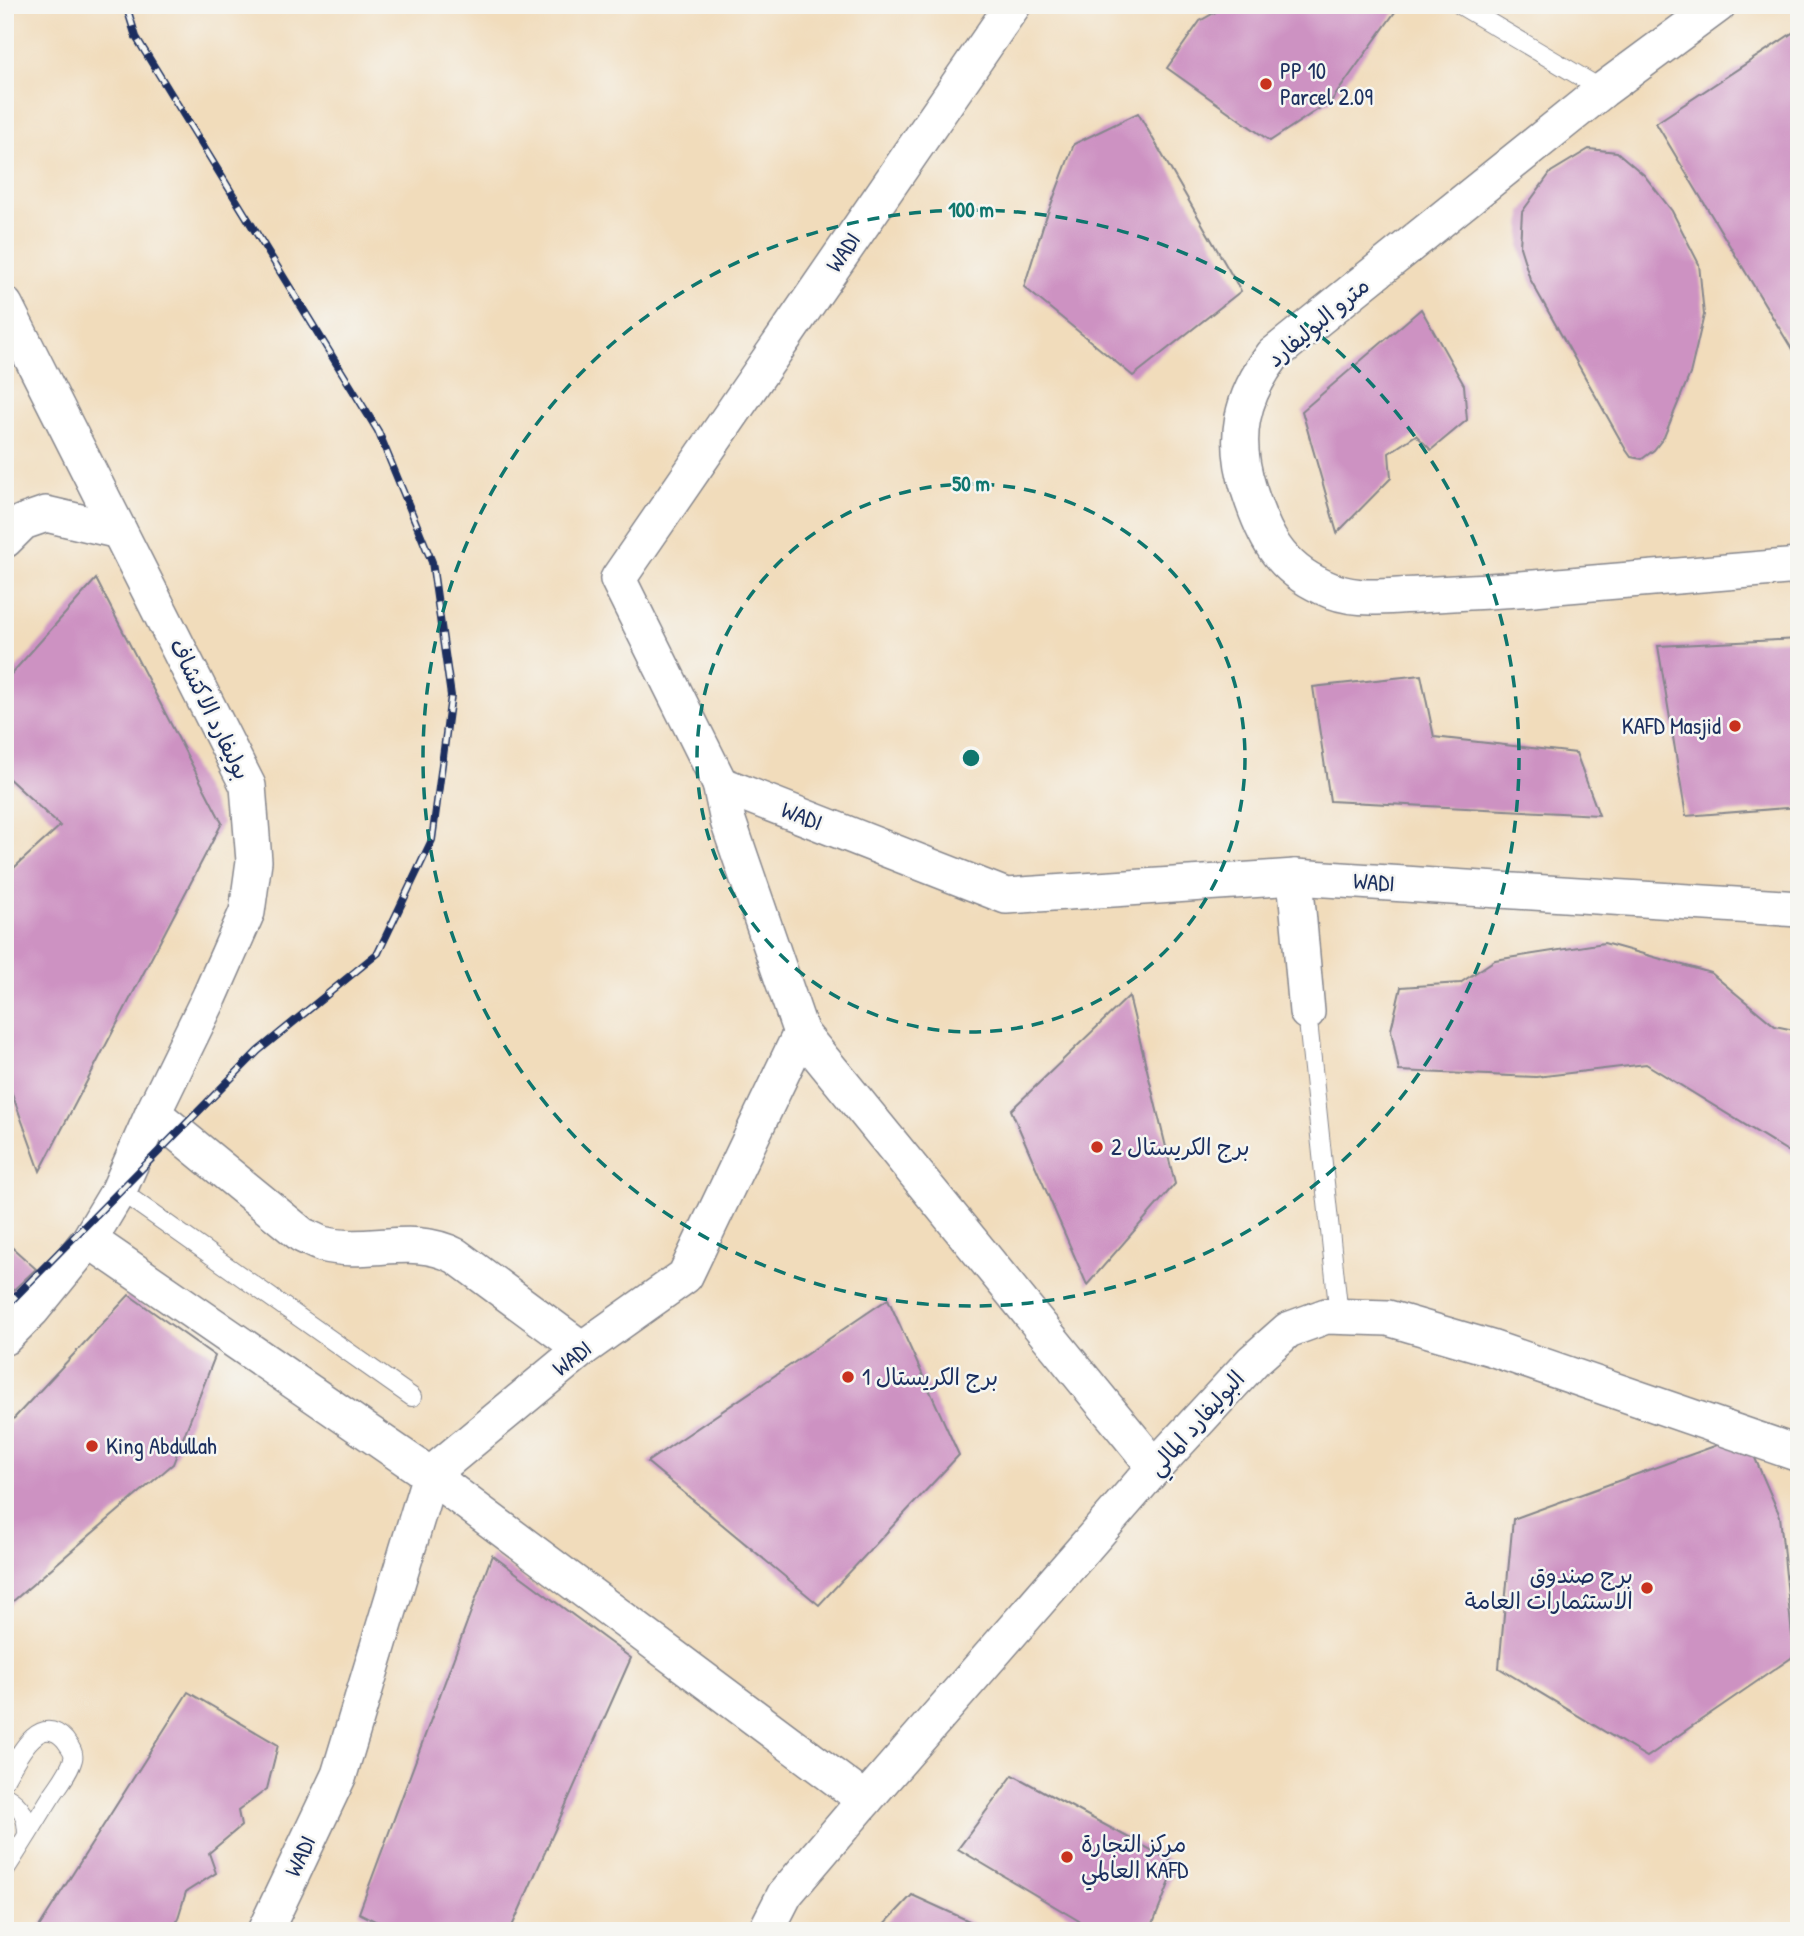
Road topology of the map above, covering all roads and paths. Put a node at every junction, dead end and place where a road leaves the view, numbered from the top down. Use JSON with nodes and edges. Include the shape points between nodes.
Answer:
{"nodes":[{"id":1,"x":1013,"y":5,"type":"edge"},
{"id":2,"x":1460,"y":5,"type":"edge"},
{"id":3,"x":1706,"y":9,"type":"edge"},
{"id":4,"x":1603,"y":90,"type":"junction"},
{"id":5,"x":5,"y":305,"type":"edge"},
{"id":6,"x":119,"y":531,"type":"junction"},
{"id":7,"x":5,"y":540,"type":"edge"},
{"id":8,"x":1799,"y":566,"type":"edge"},
{"id":9,"x":720,"y":784,"type":"junction"},
{"id":10,"x":1295,"y":877,"type":"junction"},
{"id":11,"x":1799,"y":909,"type":"edge"},
{"id":12,"x":1307,"y":1012,"type":"joint"},
{"id":13,"x":801,"y":1033,"type":"junction"},
{"id":14,"x":153,"y":1113,"type":"junction"},
{"id":15,"x":119,"y":1190,"type":"junction"},
{"id":16,"x":89,"y":1240,"type":"junction"},
{"id":17,"x":1339,"y":1316,"type":"junction"},
{"id":18,"x":5,"y":1337,"type":"edge"},
{"id":19,"x":582,"y":1349,"type":"junction"},
{"id":20,"x":412,"y":1396,"type":"dead end"},
{"id":21,"x":1799,"y":1454,"type":"edge"},
{"id":22,"x":1155,"y":1467,"type":"junction"},
{"id":23,"x":430,"y":1475,"type":"junction"},
{"id":24,"x":5,"y":1779,"type":"edge"},
{"id":25,"x":5,"y":1796,"type":"edge"},
{"id":26,"x":865,"y":1800,"type":"junction"},
{"id":27,"x":27,"y":1835,"type":"junction"},
{"id":28,"x":5,"y":1870,"type":"edge"},
{"id":29,"x":265,"y":1931,"type":"edge"},
{"id":30,"x":766,"y":1931,"type":"edge"}],
"edges":[{"from":1,"to":9,"type":"street","name":"WADI","via":[[618,579]]},
{"from":2,"to":4,"type":"lane"},
{"from":3,"to":4,"type":"street","name":"مترو البوليفارد"},
{"from":4,"to":8,"type":"street","name":"مترو البوليفارد","via":[[1273,355],[1257,376],[1244,407],[1240,443],[1260,526],[1298,574],[1325,589],[1362,598]]},
{"from":5,"to":6,"type":"street","name":"بوليفارد الاكتشاف"},
{"from":6,"to":7,"type":"street","via":[[46,514],[23,522]]},
{"from":6,"to":14,"type":"street","name":"بوليفارد الاكتشاف","via":[[248,786],[252,825],[254,861],[247,912]]},
{"from":9,"to":10,"type":"street","name":"WADI","via":[[1006,896]]},
{"from":9,"to":13,"type":"street","via":[[728,821]]},
{"from":10,"to":11,"type":"street","name":"WADI"},
{"from":10,"to":12,"type":"street"},
{"from":12,"to":17,"type":"lane"},
{"from":13,"to":19,"type":"street","name":"WADI","via":[[685,1276]]},
{"from":13,"to":22,"type":"street"},
{"from":14,"to":15,"type":"street","name":"بوليفارد الاكتشاف"},
{"from":14,"to":19,"type":"street","via":[[302,1235],[322,1244],[439,1247]]},
{"from":15,"to":16,"type":"street","name":"بوليفارد الاكتشاف"},
{"from":15,"to":20,"type":"lane"},
{"from":16,"to":18,"type":"street","name":"بوليفارد الاكتشاف"},
{"from":16,"to":23,"type":"street"},
{"from":17,"to":21,"type":"street","name":"البوليفارد المالي","via":[[1388,1318],[1478,1344]]},
{"from":17,"to":22,"type":"street","name":"البوليفارد المالي","via":[[1306,1322],[1278,1337]]},
{"from":19,"to":23,"type":"street","name":"WADI"},
{"from":22,"to":26,"type":"street","name":"البوليفارد المالي"},
{"from":23,"to":26,"type":"street"},
{"from":23,"to":29,"type":"street","name":"WADI","via":[[339,1775]]},
{"from":24,"to":27,"type":"lane","via":[[34,1735],[50,1732],[62,1737],[72,1751],[74,1758],[65,1776]]},
{"from":25,"to":27,"type":"lane","via":[[22,1808]]},
{"from":26,"to":30,"type":"street","name":"البوليفارد المالي","via":[[785,1894]]},
{"from":27,"to":28,"type":"lane"}]}
